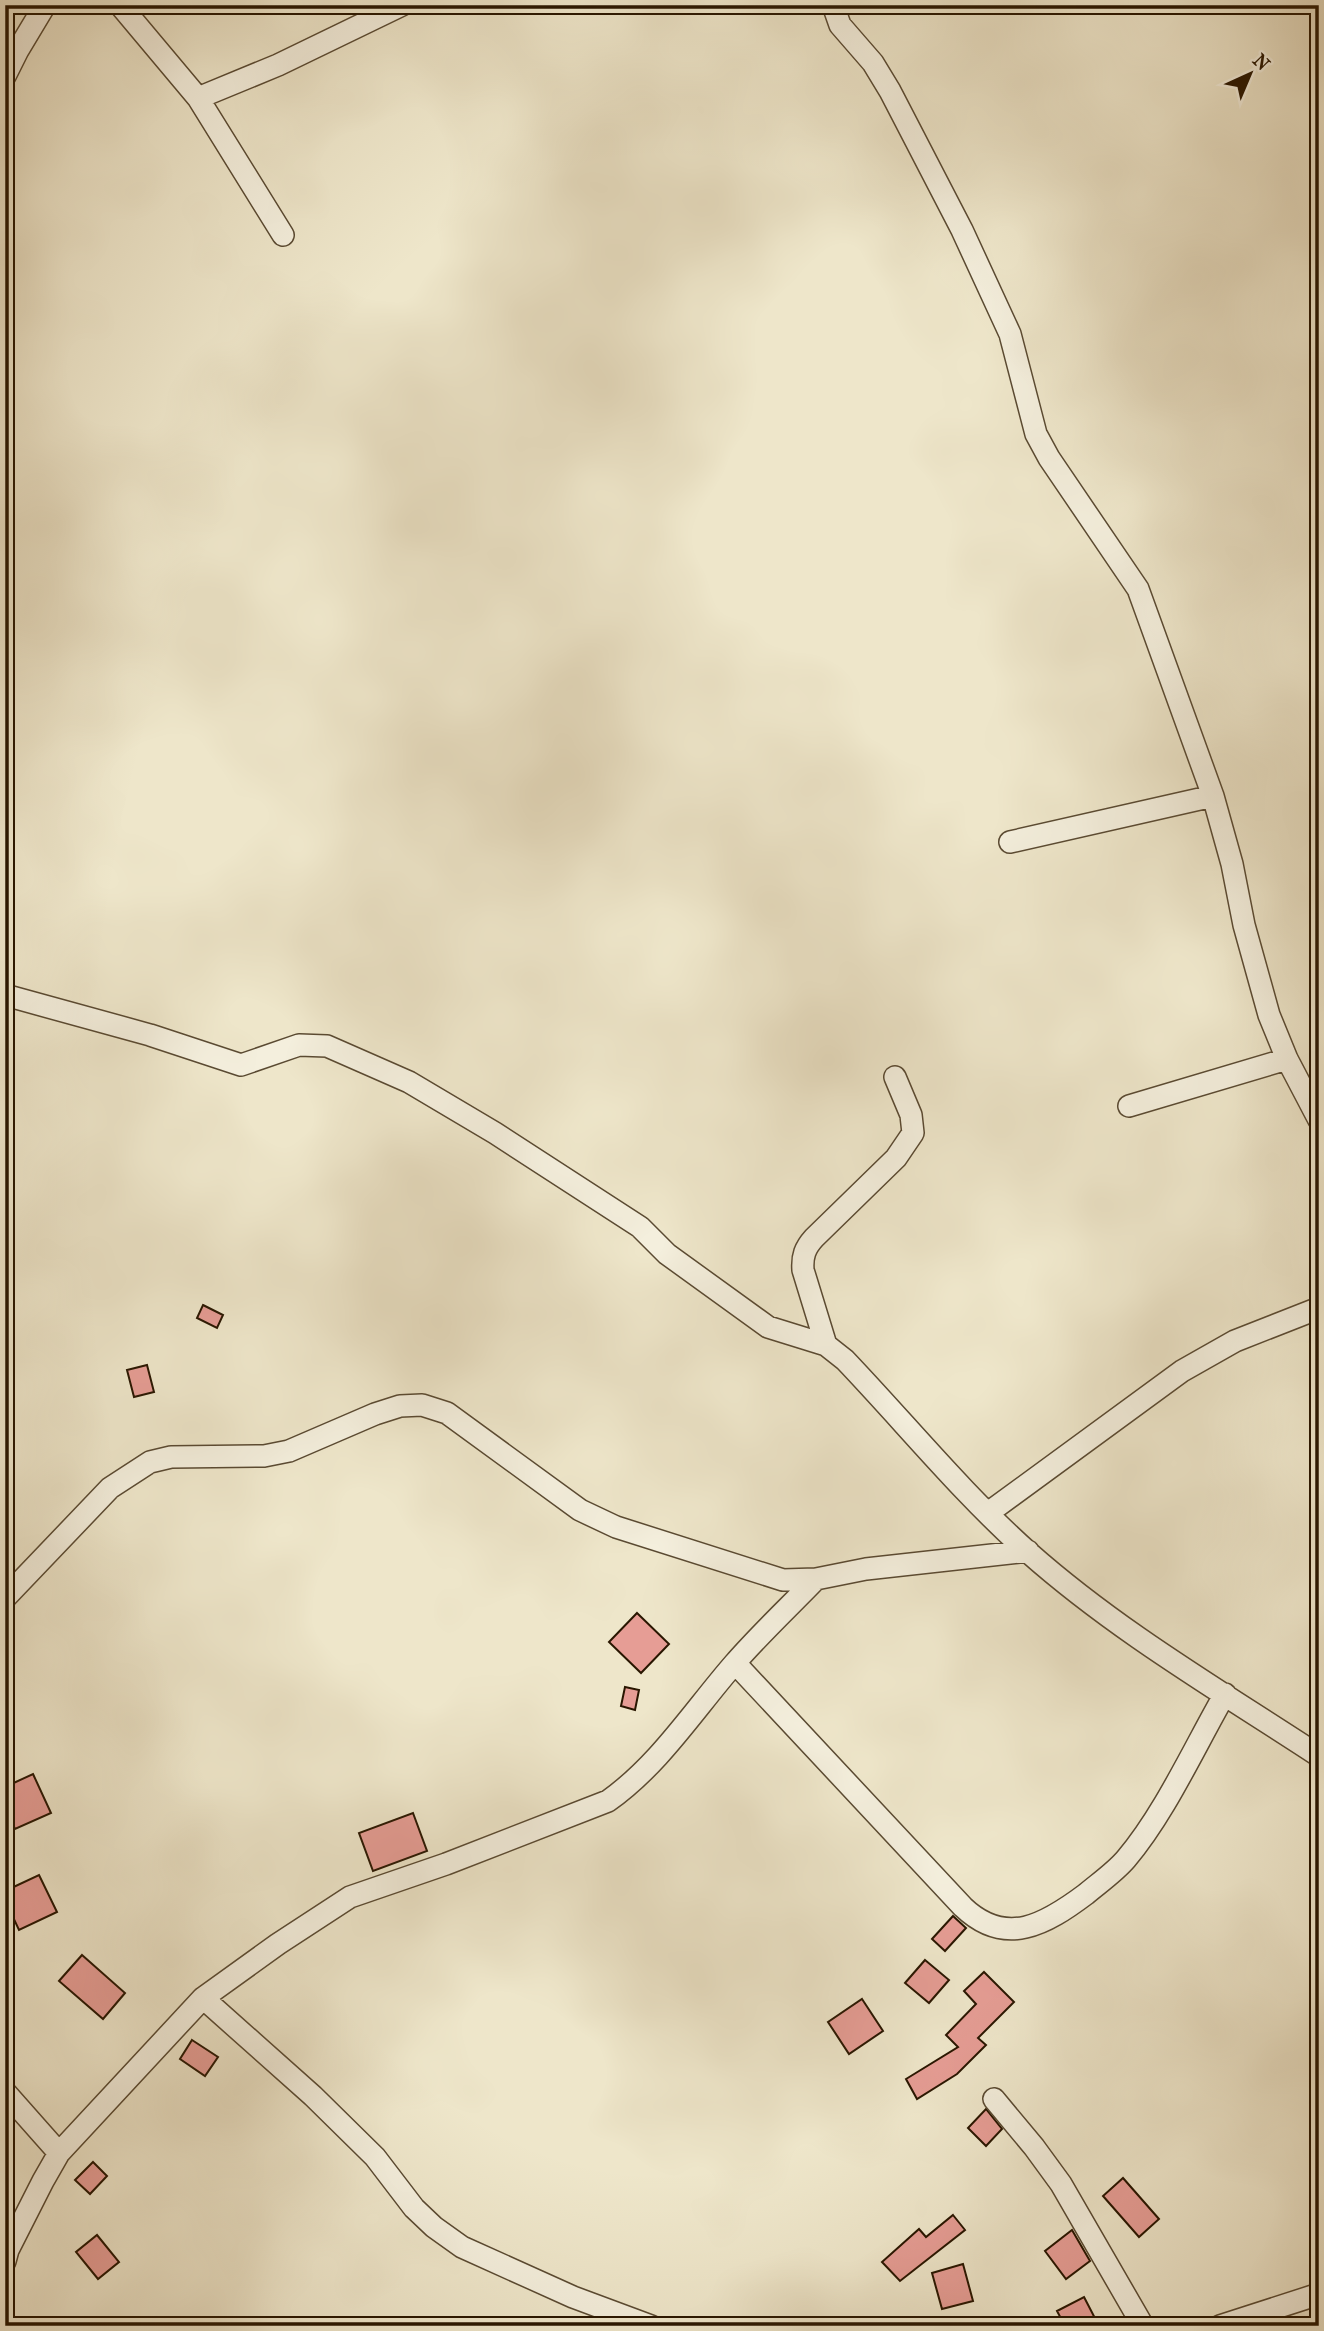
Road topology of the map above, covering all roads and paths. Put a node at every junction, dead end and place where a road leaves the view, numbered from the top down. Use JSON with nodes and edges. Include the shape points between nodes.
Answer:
{"nodes":[{"id":1,"x":45,"y":5,"type":"edge"},
{"id":2,"x":120,"y":5,"type":"edge"},
{"id":3,"x":402,"y":5,"type":"edge"},
{"id":4,"x":833,"y":5,"type":"edge"},
{"id":5,"x":5,"y":76,"type":"edge"},
{"id":6,"x":198,"y":98,"type":"junction"},
{"id":7,"x":283,"y":235,"type":"dead end"},
{"id":8,"x":1213,"y":796,"type":"junction"},
{"id":9,"x":1010,"y":842,"type":"dead end"},
{"id":10,"x":5,"y":995,"type":"edge"},
{"id":11,"x":1287,"y":1059,"type":"junction"},
{"id":12,"x":895,"y":1077,"type":"dead end"},
{"id":13,"x":1129,"y":1106,"type":"dead end"},
{"id":14,"x":1319,"y":1120,"type":"edge"},
{"id":15,"x":1319,"y":1308,"type":"edge"},
{"id":16,"x":826,"y":1345,"type":"junction"},
{"id":17,"x":988,"y":1513,"type":"junction"},
{"id":18,"x":1028,"y":1551,"type":"junction"},
{"id":19,"x":816,"y":1578,"type":"junction"},
{"id":20,"x":5,"y":1598,"type":"edge"},
{"id":21,"x":735,"y":1663,"type":"junction"},
{"id":22,"x":1225,"y":1694,"type":"junction"},
{"id":23,"x":1319,"y":1756,"type":"edge"},
{"id":24,"x":203,"y":1998,"type":"junction"},
{"id":25,"x":5,"y":2092,"type":"edge"},
{"id":26,"x":994,"y":2099,"type":"dead end"},
{"id":27,"x":60,"y":2153,"type":"junction"},
{"id":28,"x":5,"y":2262,"type":"edge"},
{"id":29,"x":1319,"y":2294,"type":"edge"},
{"id":30,"x":651,"y":2326,"type":"edge"},
{"id":31,"x":1143,"y":2326,"type":"edge"},
{"id":32,"x":1220,"y":2326,"type":"edge"}],
"edges":[{"from":1,"to":5,"type":"street"},
{"from":2,"to":6,"type":"street"},
{"from":3,"to":6,"type":"street"},
{"from":4,"to":8,"type":"street","via":[[840,25],[890,91],[962,230],[1010,334],[1036,433],[1138,589]]},
{"from":6,"to":7,"type":"street"},
{"from":8,"to":9,"type":"street"},
{"from":8,"to":11,"type":"street","via":[[1269,1015]]},
{"from":10,"to":16,"type":"street","via":[[241,1065],[299,1045],[327,1046],[409,1082],[506,1140],[640,1227],[667,1254],[768,1326]]},
{"from":11,"to":13,"type":"street"},
{"from":11,"to":14,"type":"street"},
{"from":12,"to":16,"type":"street","via":[[911,1115],[913,1133],[897,1158],[814,1238],[802,1258]]},
{"from":15,"to":17,"type":"street","via":[[1236,1341],[1182,1371]]},
{"from":16,"to":17,"type":"street"},
{"from":17,"to":18,"type":"street"},
{"from":18,"to":19,"type":"street"},
{"from":18,"to":22,"type":"street","via":[[1117,1624]]},
{"from":19,"to":20,"type":"street","via":[[771,1577],[616,1527],[580,1510],[447,1413],[422,1405],[375,1414],[289,1451],[150,1462],[110,1488]]},
{"from":19,"to":21,"type":"street"},
{"from":21,"to":22,"type":"street","via":[[963,1908],[988,1925],[1019,1930],[1061,1913],[1126,1859],[1165,1802]]},
{"from":21,"to":24,"type":"street","via":[[653,1762],[608,1801],[349,1897]]},
{"from":22,"to":23,"type":"street"},
{"from":24,"to":27,"type":"street"},
{"from":24,"to":30,"type":"street","via":[[366,2148],[434,2227],[462,2247],[573,2298]]},
{"from":25,"to":27,"type":"street"},
{"from":26,"to":31,"type":"street","via":[[1061,2184]]},
{"from":27,"to":28,"type":"street"},
{"from":29,"to":32,"type":"street"}]}
